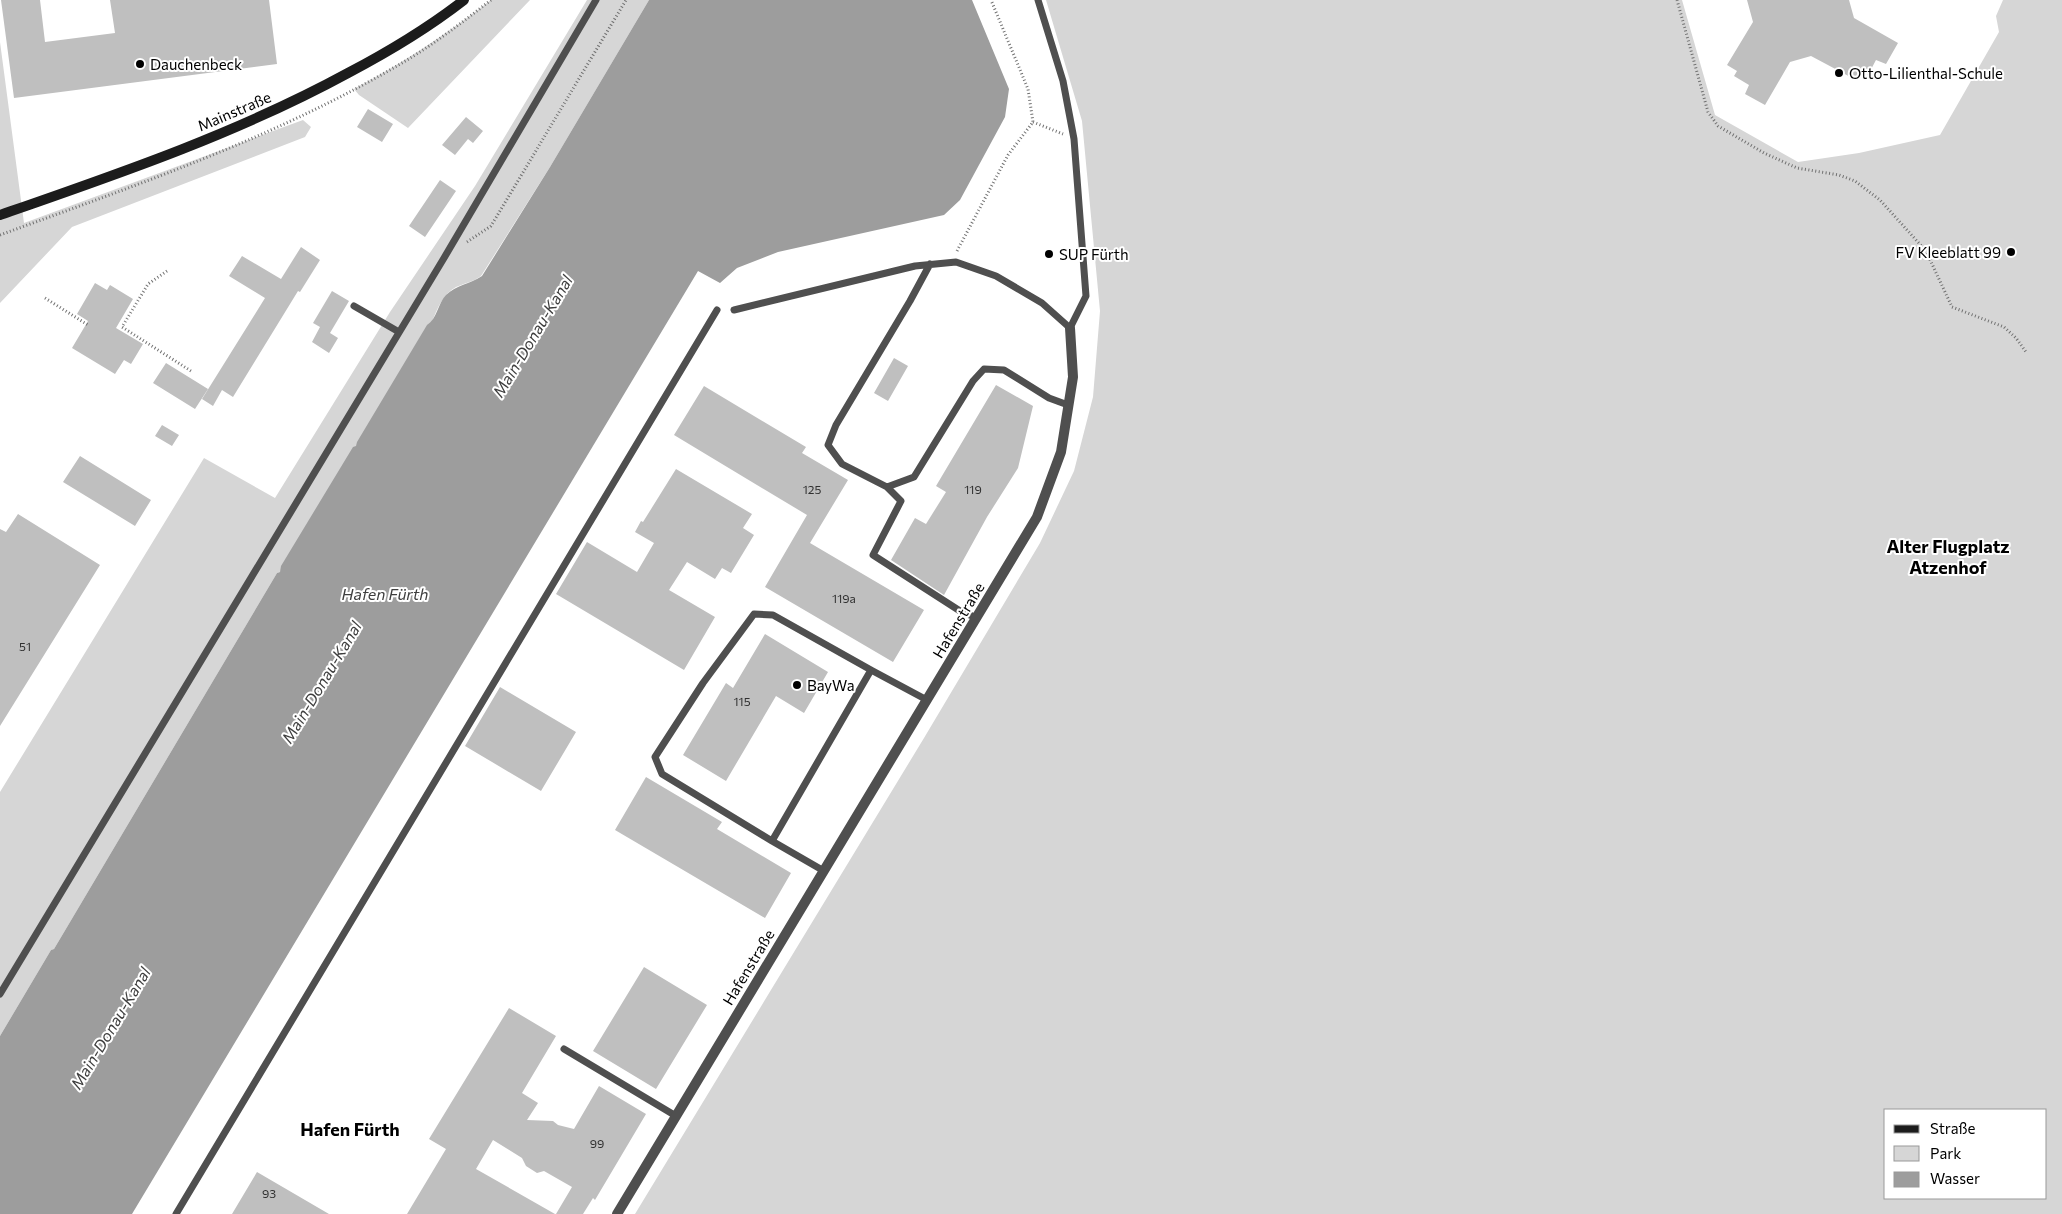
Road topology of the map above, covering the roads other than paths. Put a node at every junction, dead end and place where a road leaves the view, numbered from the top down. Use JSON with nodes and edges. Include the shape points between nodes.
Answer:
{"nodes":[{"id":1,"x":464,"y":0,"type":"edge"},
{"id":2,"x":596,"y":0,"type":"edge"},
{"id":3,"x":1038,"y":0,"type":"edge"},
{"id":4,"x":0,"y":215,"type":"edge"},
{"id":5,"x":930,"y":264,"type":"junction"},
{"id":6,"x":354,"y":306,"type":"dead end"},
{"id":7,"x":717,"y":310,"type":"dead end"},
{"id":8,"x":734,"y":310,"type":"dead end"},
{"id":9,"x":1070,"y":328,"type":"junction"},
{"id":10,"x":399,"y":332,"type":"junction"},
{"id":11,"x":1068,"y":405,"type":"junction"},
{"id":12,"x":887,"y":487,"type":"junction"},
{"id":13,"x":977,"y":618,"type":"junction"},
{"id":14,"x":871,"y":670,"type":"junction"},
{"id":15,"x":927,"y":700,"type":"junction"},
{"id":16,"x":772,"y":841,"type":"junction"},
{"id":17,"x":824,"y":872,"type":"junction"},
{"id":18,"x":0,"y":994,"type":"edge"},
{"id":19,"x":564,"y":1049,"type":"dead end"},
{"id":20,"x":676,"y":1116,"type":"junction"},
{"id":21,"x":176,"y":1214,"type":"edge"},
{"id":22,"x":616,"y":1214,"type":"edge"}],
"edges":[{"from":1,"to":4,"type":"main road","name":"Mainstraße","via":[[387,53],[306,96],[138,166]]},
{"from":2,"to":10,"type":"lane"},
{"from":3,"to":9,"type":"lane","via":[[1063,81],[1074,139],[1086,296]]},
{"from":5,"to":8,"type":"lane"},
{"from":5,"to":9,"type":"lane","via":[[956,262],[996,276],[1042,303]]},
{"from":5,"to":12,"type":"lane","via":[[836,425],[828,445],[842,464]]},
{"from":6,"to":10,"type":"lane"},
{"from":7,"to":21,"type":"lane"},
{"from":9,"to":11,"type":"street","name":"Hafenstraße","via":[[1073,377]]},
{"from":10,"to":18,"type":"lane"},
{"from":11,"to":12,"type":"lane","via":[[1049,398],[1004,370],[984,369],[973,381],[914,477]]},
{"from":11,"to":13,"type":"street","name":"Hafenstraße","via":[[1061,452],[1038,517]]},
{"from":12,"to":13,"type":"lane","via":[[901,501],[873,555],[960,611]]},
{"from":13,"to":15,"type":"street","name":"Hafenstraße"},
{"from":14,"to":15,"type":"lane"},
{"from":14,"to":16,"type":"lane"},
{"from":14,"to":16,"type":"lane","via":[[773,615],[754,614],[655,756],[662,774]]},
{"from":15,"to":17,"type":"street","name":"Hafenstraße"},
{"from":16,"to":17,"type":"lane"},
{"from":17,"to":20,"type":"street","name":"Hafenstraße"},
{"from":19,"to":20,"type":"lane"},
{"from":20,"to":22,"type":"street","name":"Hafenstraße"}]}
